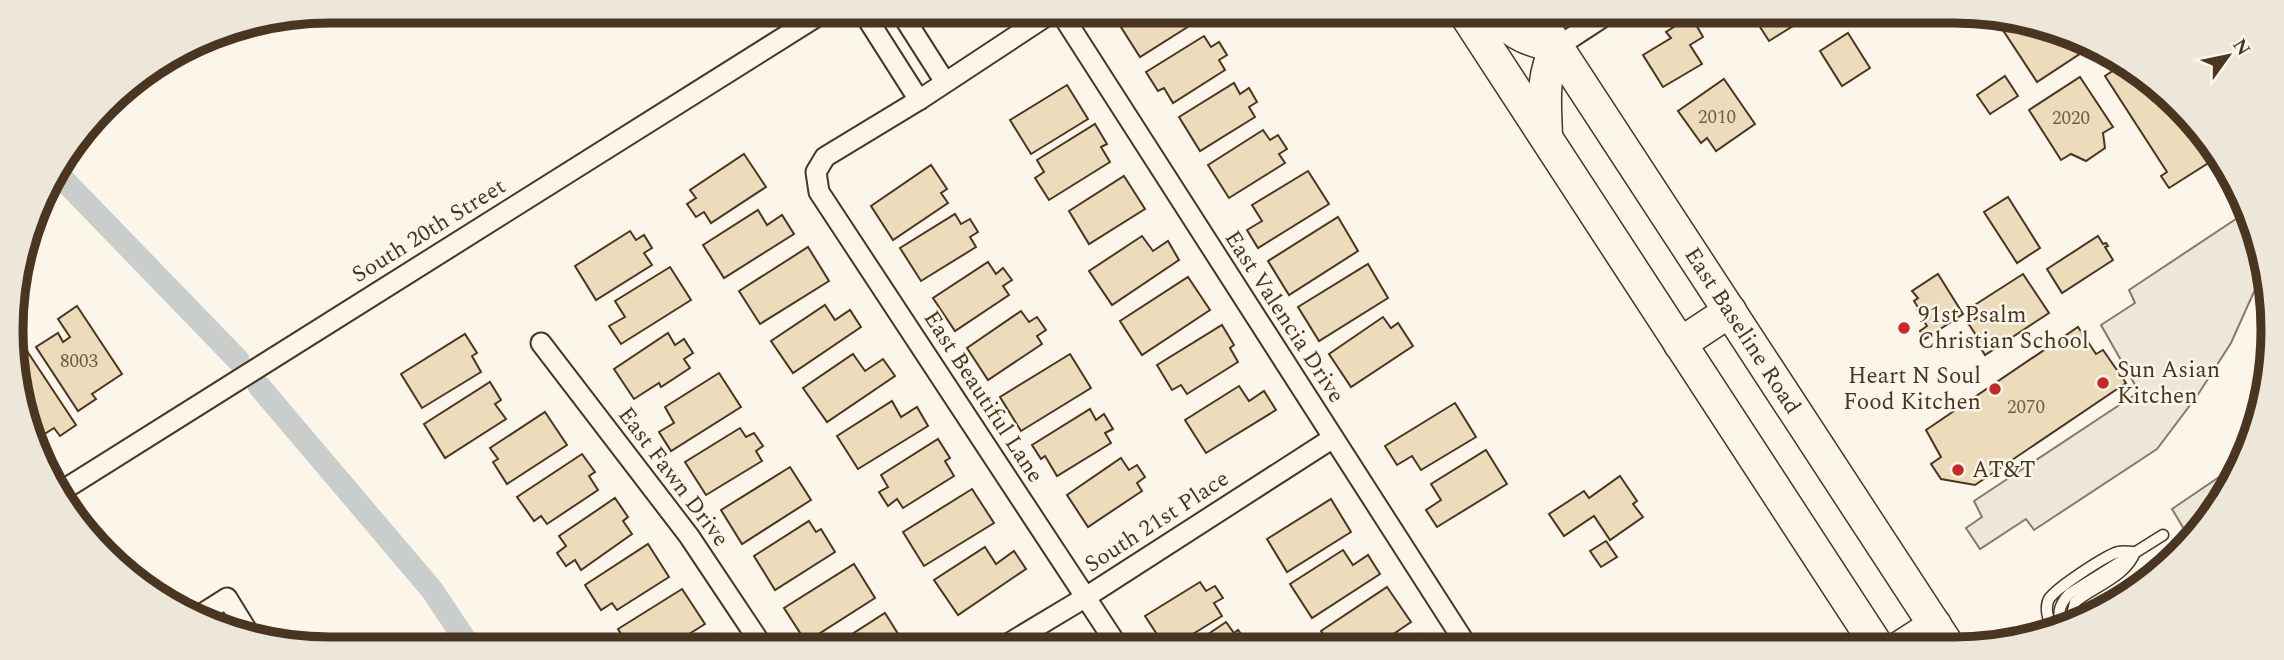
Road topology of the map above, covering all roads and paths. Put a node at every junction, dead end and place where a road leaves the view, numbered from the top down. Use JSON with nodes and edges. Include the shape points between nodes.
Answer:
{"nodes":[{"id":1,"x":807,"y":23,"type":"edge"},
{"id":2,"x":870,"y":23,"type":"edge"},
{"id":3,"x":907,"y":23,"type":"edge"},
{"id":4,"x":1036,"y":23,"type":"edge"},
{"id":5,"x":1067,"y":23,"type":"edge"},
{"id":6,"x":1471,"y":23,"type":"edge"},
{"id":7,"x":1504,"y":23,"type":"edge"},
{"id":8,"x":1541,"y":23,"type":"edge"},
{"id":9,"x":1594,"y":23,"type":"edge"},
{"id":10,"x":1557,"y":47,"type":"junction"},
{"id":11,"x":945,"y":82,"type":"junction"},
{"id":12,"x":919,"y":100,"type":"junction"},
{"id":13,"x":1546,"y":138,"type":"junction"},
{"id":14,"x":1730,"y":311,"type":"junction"},
{"id":15,"x":541,"y":342,"type":"dead end"},
{"id":16,"x":1680,"y":344,"type":"junction"},
{"id":17,"x":1333,"y":438,"type":"junction"},
{"id":18,"x":67,"y":488,"type":"edge"},
{"id":19,"x":2163,"y":535,"type":"dead end"},
{"id":20,"x":2135,"y":552,"type":"junction"},
{"id":21,"x":1086,"y":597,"type":"junction"},
{"id":22,"x":206,"y":611,"type":"edge"},
{"id":23,"x":2072,"y":614,"type":"edge"},
{"id":24,"x":2060,"y":619,"type":"edge"},
{"id":25,"x":2051,"y":622,"type":"edge"},
{"id":26,"x":244,"y":625,"type":"edge"},
{"id":27,"x":1942,"y":636,"type":"edge"},
{"id":28,"x":756,"y":637,"type":"edge"},
{"id":29,"x":1019,"y":637,"type":"edge"},
{"id":30,"x":1112,"y":637,"type":"edge"},
{"id":31,"x":1461,"y":637,"type":"edge"},
{"id":32,"x":1871,"y":637,"type":"edge"}],
"edges":[{"from":1,"to":18,"type":"street","name":"South 20th Street"},
{"from":2,"to":12,"type":"street"},
{"from":3,"to":11,"type":"street"},
{"from":4,"to":11,"type":"street"},
{"from":5,"to":17,"type":"street","name":"East Valencia Drive"},
{"from":6,"to":13,"type":"main road"},
{"from":7,"to":10,"type":"main road","via":[[1526,38]]},
{"from":8,"to":10,"type":"main road","name":"East Baseline Road"},
{"from":9,"to":10,"type":"street"},
{"from":10,"to":13,"type":"main road","via":[[1546,76]]},
{"from":10,"to":14,"type":"main road","name":"East Baseline Road"},
{"from":11,"to":12,"type":"street"},
{"from":12,"to":21,"type":"street","name":"East Beautiful Lane","via":[[825,157],[816,172],[819,192]]},
{"from":13,"to":16,"type":"main road"},
{"from":14,"to":16,"type":"main road"},
{"from":14,"to":27,"type":"main road","name":"East Baseline Road"},
{"from":15,"to":28,"type":"street","name":"East Fawn Drive","via":[[689,536]]},
{"from":16,"to":32,"type":"main road"},
{"from":17,"to":21,"type":"street","name":"South 21st Place"},
{"from":17,"to":31,"type":"street","name":"East Valencia Drive"},
{"from":19,"to":20,"type":"lane"},
{"from":20,"to":23,"type":"lane","via":[[2124,569],[2075,602]]},
{"from":20,"to":24,"type":"lane","via":[[2069,594],[2062,601]]},
{"from":20,"to":25,"type":"lane","via":[[2110,555],[2057,591],[2048,601]]},
{"from":21,"to":29,"type":"street","name":"South 21st Place"},
{"from":21,"to":30,"type":"street","name":"East Beautiful Lane"},
{"from":22,"to":26,"type":"street","via":[[227,598]]}]}
